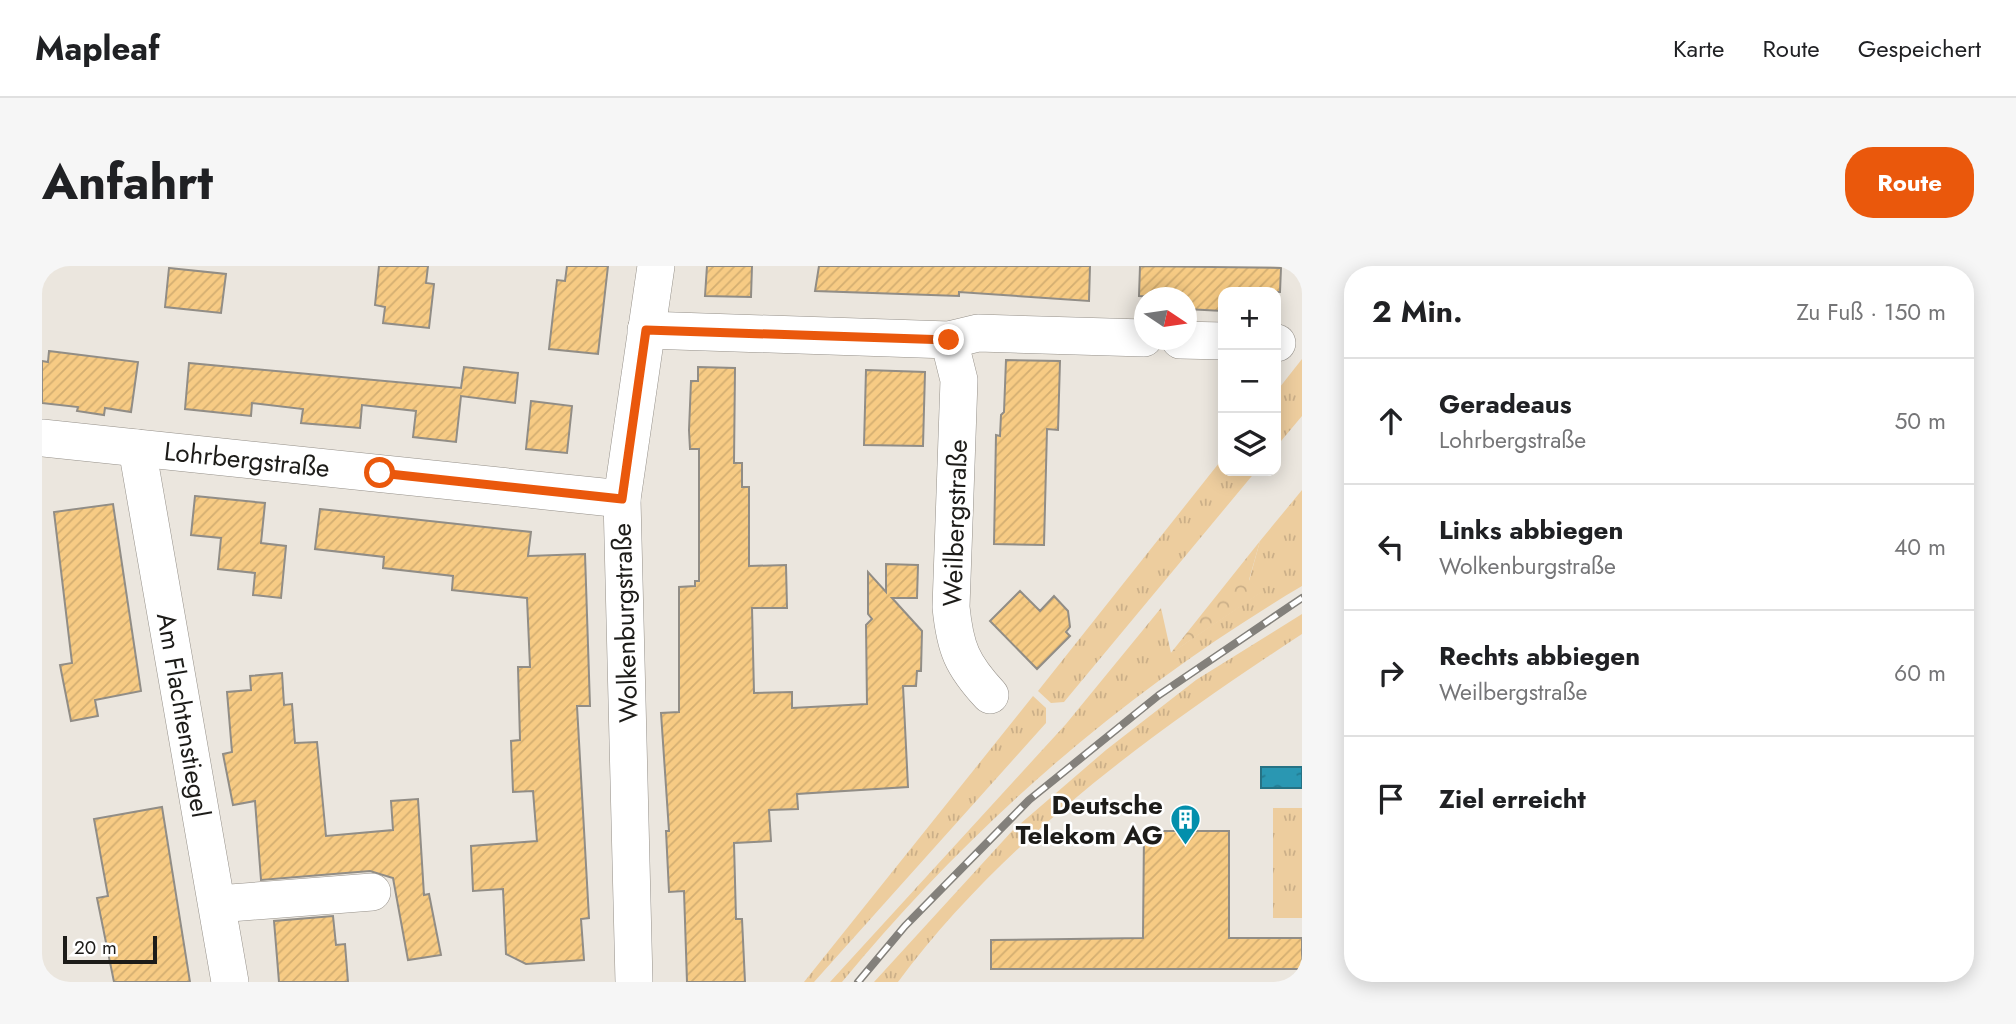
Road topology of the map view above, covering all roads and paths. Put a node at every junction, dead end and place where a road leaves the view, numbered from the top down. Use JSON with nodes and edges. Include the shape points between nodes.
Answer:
{"nodes":[{"id":1,"x":656,"y":266,"type":"edge"},
{"id":2,"x":646,"y":330,"type":"junction"},
{"id":3,"x":1134,"y":338,"type":"edge"},
{"id":4,"x":949,"y":340,"type":"junction"},
{"id":5,"x":1197,"y":340,"type":"edge"},
{"id":6,"x":1218,"y":341,"type":"edge"},
{"id":7,"x":42,"y":438,"type":"edge"},
{"id":8,"x":137,"y":448,"type":"junction"},
{"id":9,"x":622,"y":499,"type":"junction"},
{"id":10,"x":990,"y":695,"type":"dead end"},
{"id":11,"x":372,"y":892,"type":"dead end"},
{"id":12,"x":217,"y":904,"type":"junction"},
{"id":13,"x":230,"y":982,"type":"edge"},
{"id":14,"x":635,"y":982,"type":"edge"}],
"edges":[{"from":1,"to":2,"type":"street","name":"Wolkenburgstraße"},
{"from":2,"to":4,"type":"street"},
{"from":2,"to":9,"type":"street","name":"Wolkenburgstraße"},
{"from":3,"to":4,"type":"street","via":[[978,333]]},
{"from":4,"to":10,"type":"street","name":"Weilbergstraße","via":[[959,380],[951,607],[954,638],[969,672]]},
{"from":5,"to":6,"type":"street"},
{"from":7,"to":8,"type":"street","name":"Lohrbergstraße"},
{"from":8,"to":9,"type":"street","name":"Lohrbergstraße"},
{"from":8,"to":12,"type":"street","name":"Am Flachtenstiegel"},
{"from":9,"to":14,"type":"street","name":"Wolkenburgstraße"},
{"from":11,"to":12,"type":"street"},
{"from":12,"to":13,"type":"street","name":"Am Flachtenstiegel"}]}
